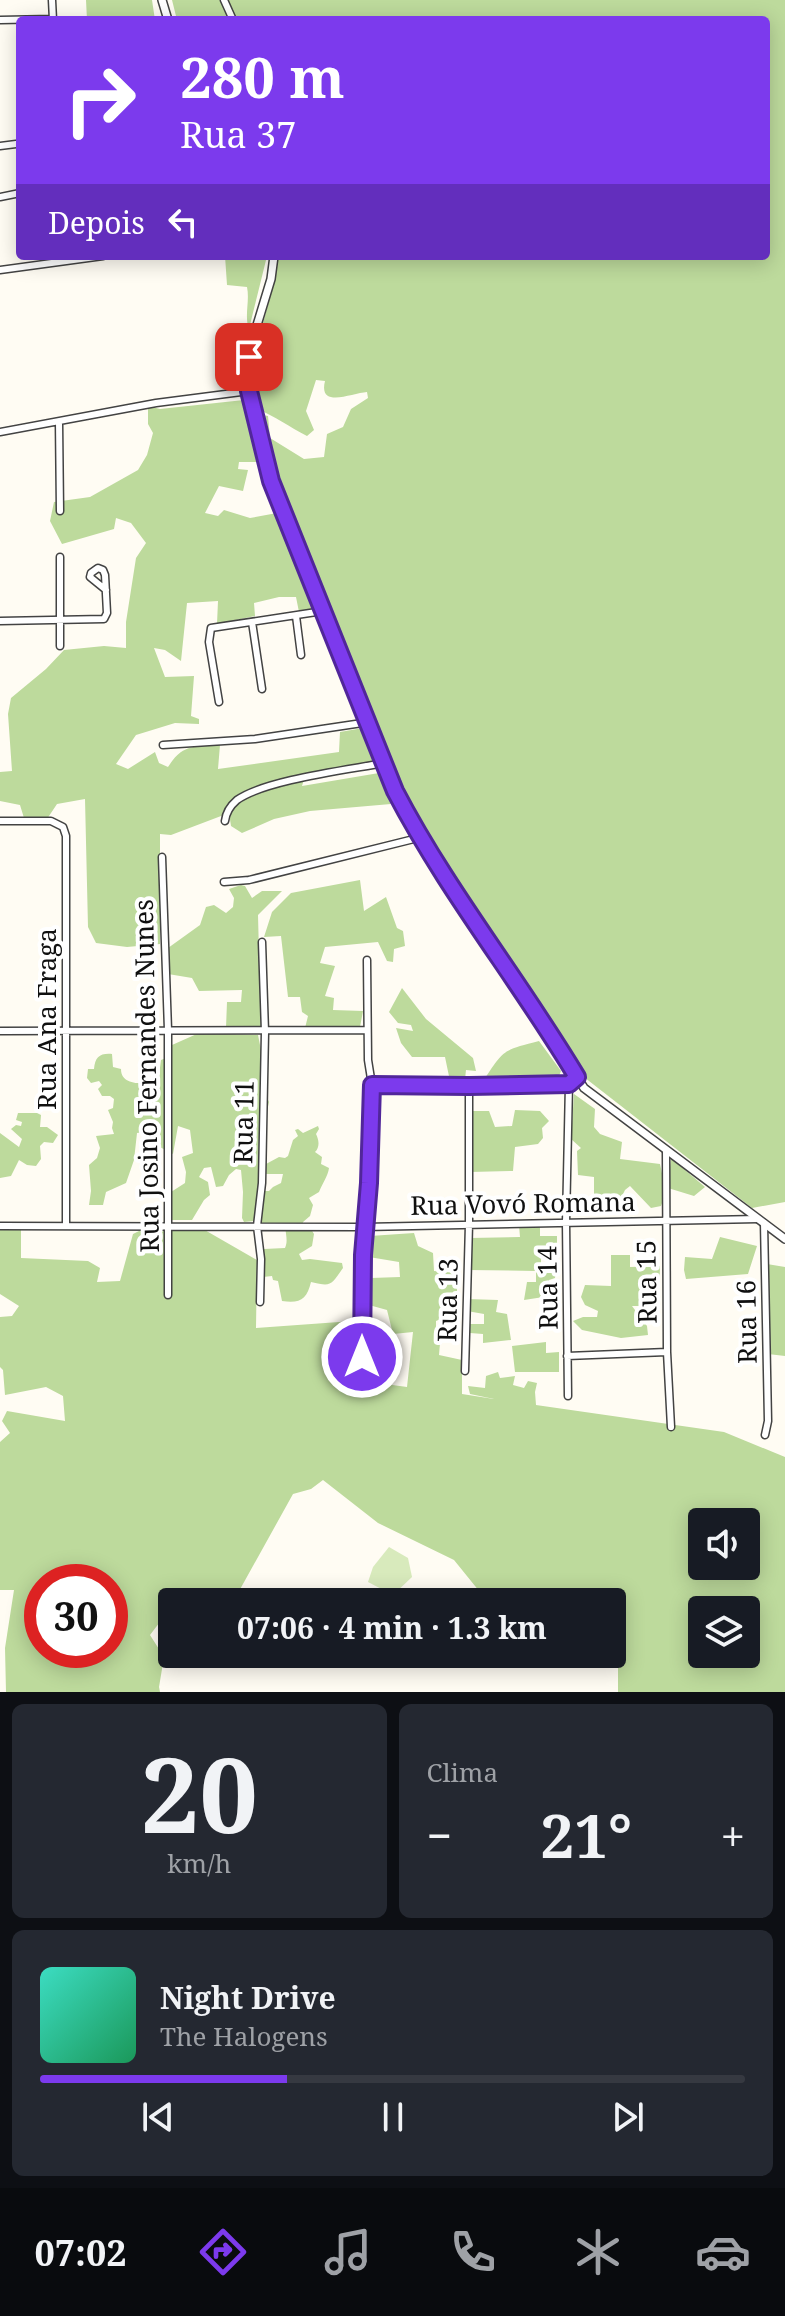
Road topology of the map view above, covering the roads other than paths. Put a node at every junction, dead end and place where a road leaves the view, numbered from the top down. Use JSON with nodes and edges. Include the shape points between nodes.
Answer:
{"nodes":[{"id":1,"x":16,"y":144,"type":"dead end"},
{"id":2,"x":0,"y":146,"type":"edge"},
{"id":3,"x":74,"y":260,"type":"edge"},
{"id":4,"x":273,"y":260,"type":"edge"},
{"id":5,"x":0,"y":270,"type":"edge"},
{"id":6,"x":249,"y":391,"type":"junction"},
{"id":7,"x":59,"y":422,"type":"junction"},
{"id":8,"x":0,"y":432,"type":"edge"},
{"id":9,"x":60,"y":511,"type":"dead end"},
{"id":10,"x":60,"y":557,"type":"dead end"},
{"id":11,"x":106,"y":590,"type":"dead end"},
{"id":12,"x":323,"y":611,"type":"junction"},
{"id":13,"x":296,"y":616,"type":"junction"},
{"id":14,"x":61,"y":619,"type":"junction"},
{"id":15,"x":0,"y":621,"type":"edge"},
{"id":16,"x":252,"y":622,"type":"junction"},
{"id":17,"x":60,"y":646,"type":"dead end"},
{"id":18,"x":301,"y":655,"type":"dead end"},
{"id":19,"x":262,"y":689,"type":"dead end"},
{"id":20,"x":219,"y":702,"type":"dead end"},
{"id":21,"x":369,"y":722,"type":"junction"},
{"id":22,"x":163,"y":745,"type":"dead end"},
{"id":23,"x":384,"y":763,"type":"junction"},
{"id":24,"x":0,"y":821,"type":"edge"},
{"id":25,"x":225,"y":821,"type":"dead end"},
{"id":26,"x":422,"y":837,"type":"junction"},
{"id":27,"x":162,"y":857,"type":"dead end"},
{"id":28,"x":224,"y":882,"type":"dead end"},
{"id":29,"x":262,"y":942,"type":"dead end"},
{"id":30,"x":367,"y":960,"type":"dead end"},
{"id":31,"x":168,"y":1030,"type":"junction"},
{"id":32,"x":367,"y":1030,"type":"junction"},
{"id":33,"x":0,"y":1031,"type":"edge"},
{"id":34,"x":66,"y":1031,"type":"junction"},
{"id":35,"x":265,"y":1032,"type":"junction"},
{"id":36,"x":577,"y":1077,"type":"junction"},
{"id":37,"x":569,"y":1084,"type":"junction"},
{"id":38,"x":372,"y":1085,"type":"junction"},
{"id":39,"x":469,"y":1086,"type":"junction"},
{"id":40,"x":666,"y":1150,"type":"junction"},
{"id":41,"x":665,"y":1221,"type":"junction"},
{"id":42,"x":761,"y":1221,"type":"junction"},
{"id":43,"x":566,"y":1222,"type":"junction"},
{"id":44,"x":469,"y":1224,"type":"junction"},
{"id":45,"x":66,"y":1225,"type":"junction"},
{"id":46,"x":168,"y":1225,"type":"junction"},
{"id":47,"x":0,"y":1226,"type":"edge"},
{"id":48,"x":257,"y":1226,"type":"junction"},
{"id":49,"x":364,"y":1227,"type":"junction"},
{"id":50,"x":785,"y":1239,"type":"edge"},
{"id":51,"x":168,"y":1295,"type":"dead end"},
{"id":52,"x":260,"y":1302,"type":"dead end"},
{"id":53,"x":667,"y":1352,"type":"junction"},
{"id":54,"x":567,"y":1356,"type":"junction"},
{"id":55,"x":362,"y":1357,"type":"dead end"},
{"id":56,"x":465,"y":1371,"type":"dead end"},
{"id":57,"x":568,"y":1396,"type":"dead end"},
{"id":58,"x":671,"y":1427,"type":"dead end"},
{"id":59,"x":765,"y":1435,"type":"dead end"}],
"edges":[{"from":1,"to":2,"type":"street"},
{"from":3,"to":5,"type":"street"},
{"from":4,"to":6,"type":"street","via":[[249,357]]},
{"from":6,"to":7,"type":"street"},
{"from":6,"to":12,"type":"street","via":[[271,481]]},
{"from":7,"to":8,"type":"street"},
{"from":7,"to":9,"type":"street"},
{"from":10,"to":14,"type":"street"},
{"from":11,"to":14,"type":"street","via":[[104,619]]},
{"from":12,"to":13,"type":"street"},
{"from":12,"to":21,"type":"street"},
{"from":13,"to":16,"type":"street"},
{"from":13,"to":18,"type":"street"},
{"from":14,"to":15,"type":"street"},
{"from":14,"to":17,"type":"street"},
{"from":16,"to":19,"type":"street"},
{"from":16,"to":20,"type":"street","via":[[212,627],[209,634]]},
{"from":21,"to":22,"type":"street","via":[[255,739]]},
{"from":21,"to":23,"type":"street"},
{"from":23,"to":25,"type":"street","via":[[255,790],[234,802]]},
{"from":23,"to":26,"type":"street"},
{"from":24,"to":34,"type":"street","name":"Rua Ana Fraga","via":[[51,821],[63,827],[66,836]]},
{"from":26,"to":28,"type":"street"},
{"from":26,"to":36,"type":"street"},
{"from":27,"to":31,"type":"street","name":"Rua Josino Fernandes Nunes"},
{"from":29,"to":35,"type":"street","name":"Rua 11"},
{"from":30,"to":32,"type":"street"},
{"from":31,"to":34,"type":"street"},
{"from":31,"to":35,"type":"street"},
{"from":31,"to":46,"type":"street","name":"Rua Josino Fernandes Nunes"},
{"from":32,"to":35,"type":"street"},
{"from":32,"to":38,"type":"street"},
{"from":33,"to":34,"type":"street"},
{"from":34,"to":45,"type":"street","name":"Rua Ana Fraga"},
{"from":35,"to":48,"type":"street","name":"Rua 11"},
{"from":36,"to":37,"type":"street"},
{"from":36,"to":40,"type":"street","via":[[591,1094]]},
{"from":37,"to":39,"type":"street"},
{"from":37,"to":43,"type":"street","name":"Rua 14"},
{"from":38,"to":39,"type":"street"},
{"from":38,"to":49,"type":"street"},
{"from":39,"to":44,"type":"street","name":"Rua 13"},
{"from":40,"to":41,"type":"street","name":"Rua 15"},
{"from":40,"to":42,"type":"street"},
{"from":41,"to":42,"type":"street","name":"Rua Vovó Romana"},
{"from":41,"to":43,"type":"street","name":"Rua Vovó Romana"},
{"from":41,"to":53,"type":"street","name":"Rua 15"},
{"from":42,"to":50,"type":"street"},
{"from":42,"to":59,"type":"street","name":"Rua 16"},
{"from":43,"to":44,"type":"street","name":"Rua Vovó Romana"},
{"from":43,"to":54,"type":"street","name":"Rua 14"},
{"from":44,"to":49,"type":"street","name":"Rua Vovó Romana"},
{"from":44,"to":56,"type":"street","name":"Rua 13"},
{"from":45,"to":46,"type":"street","name":"Rua Vovó Romana"},
{"from":45,"to":47,"type":"street","name":"Rua Vovó Romana"},
{"from":46,"to":48,"type":"street","name":"Rua Vovó Romana"},
{"from":46,"to":51,"type":"street","name":"Rua Josino Fernandes Nunes"},
{"from":48,"to":49,"type":"street","name":"Rua Vovó Romana"},
{"from":48,"to":52,"type":"street","name":"Rua 11"},
{"from":49,"to":55,"type":"street"},
{"from":53,"to":54,"type":"street"},
{"from":53,"to":58,"type":"street","name":"Rua 15"},
{"from":54,"to":57,"type":"street","name":"Rua 14"}]}
